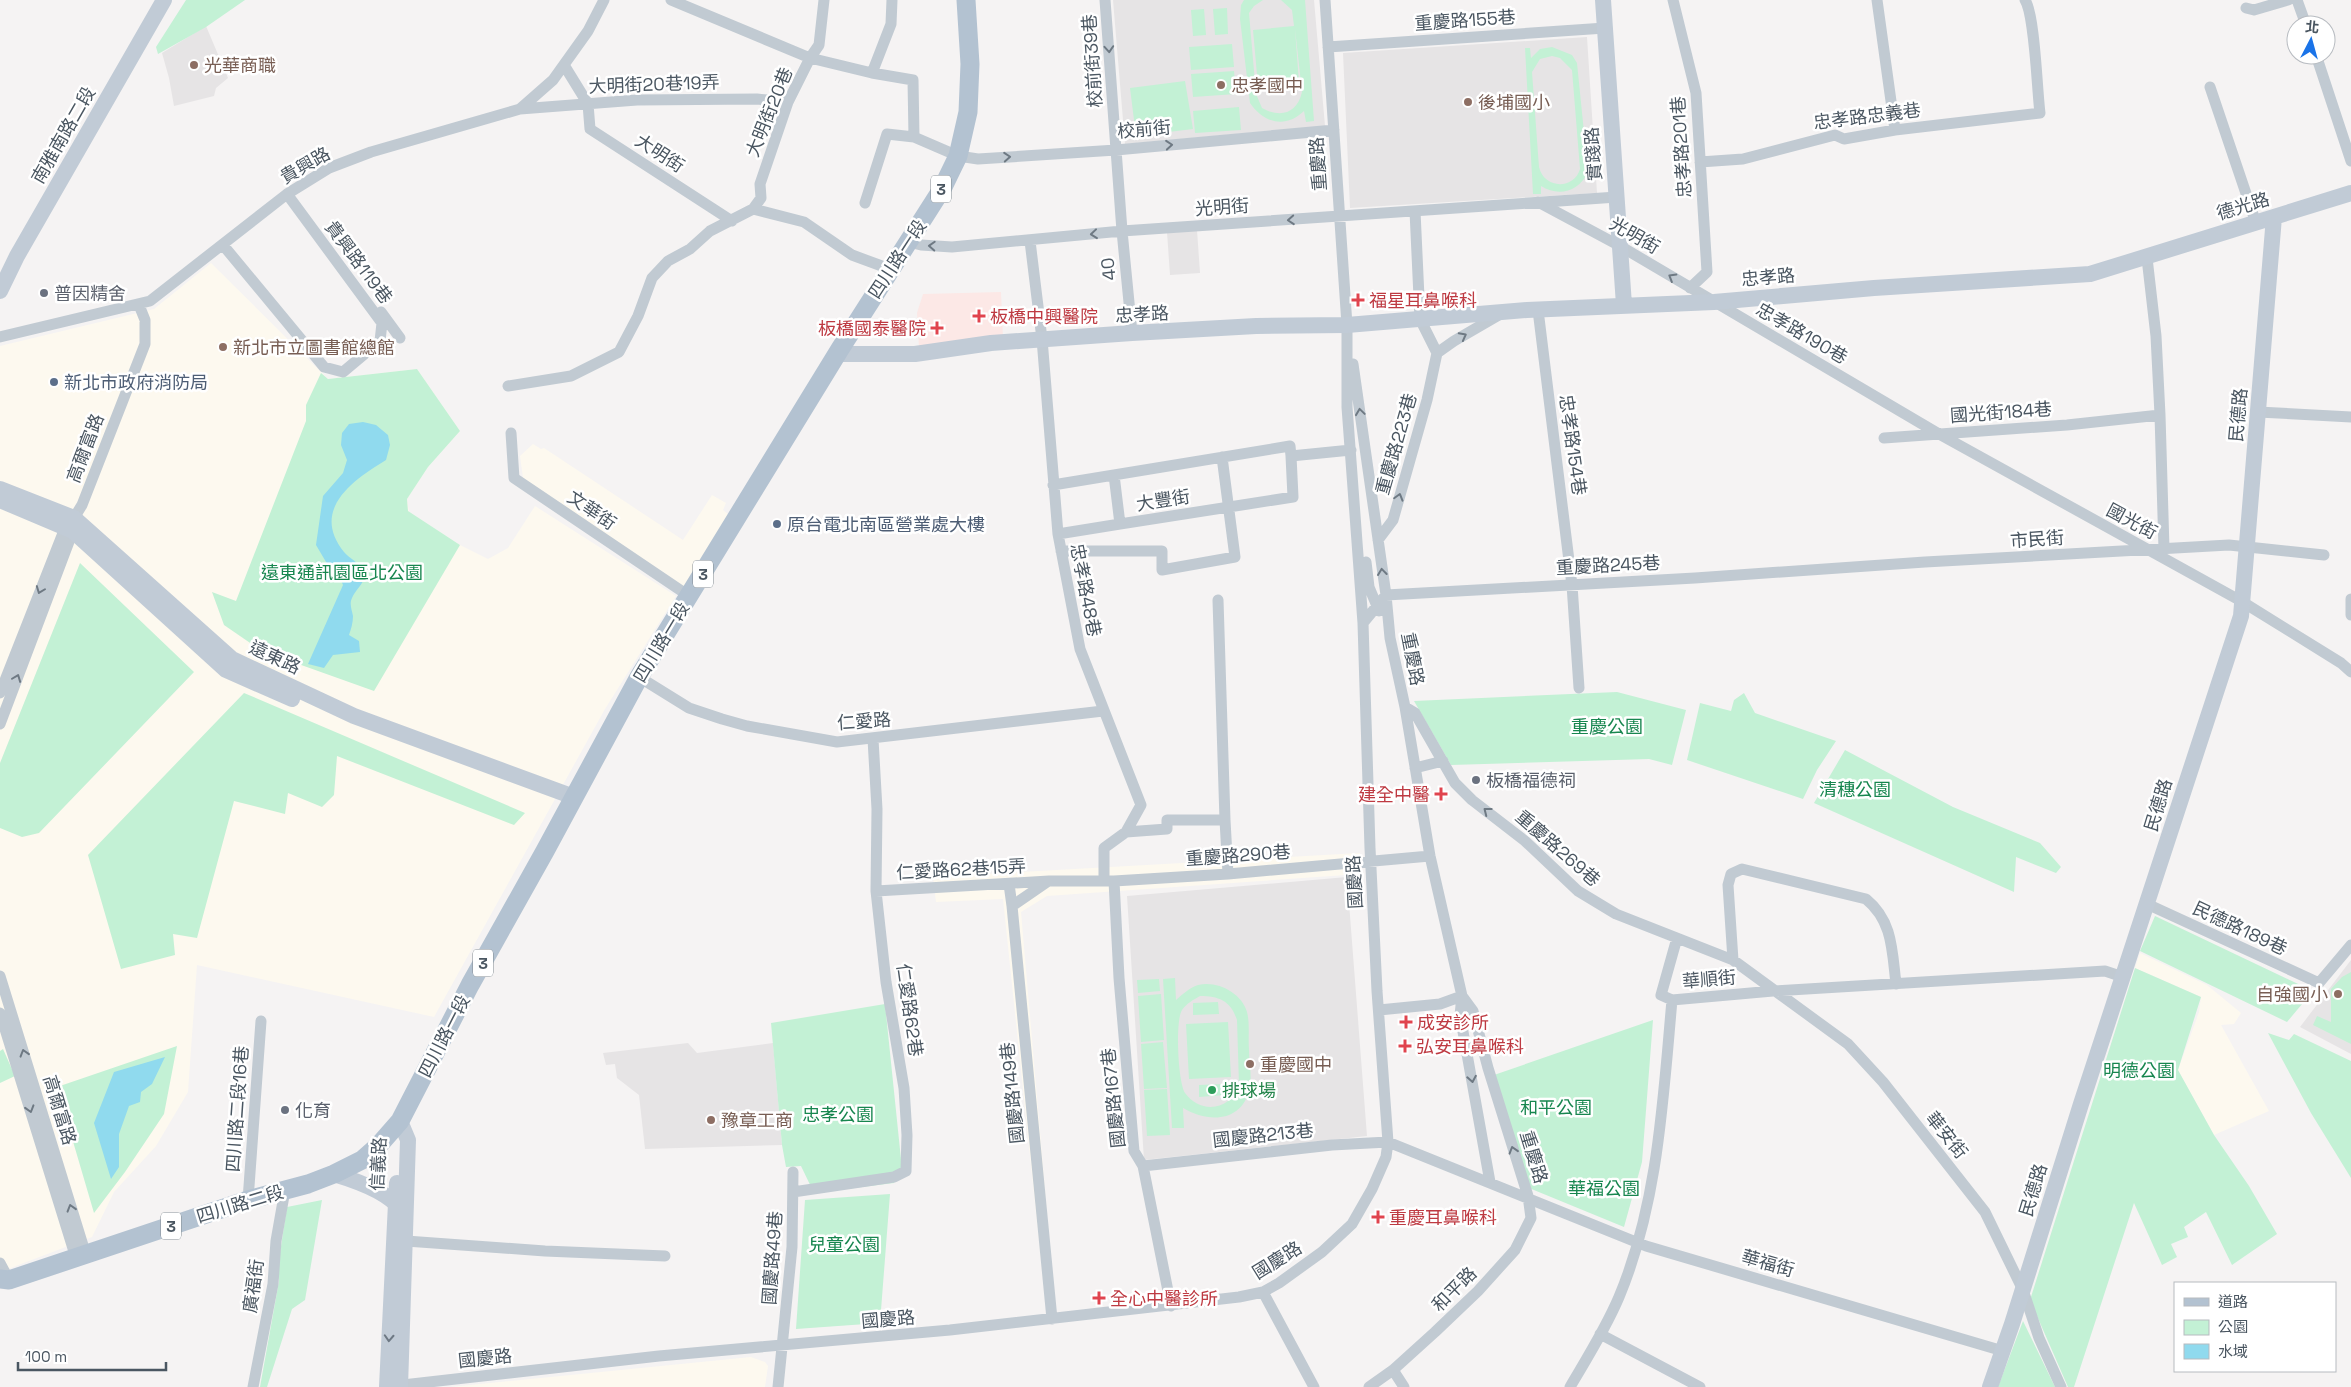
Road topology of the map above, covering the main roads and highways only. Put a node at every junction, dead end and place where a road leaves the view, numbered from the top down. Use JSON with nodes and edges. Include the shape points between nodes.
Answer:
{"nodes":[{"id":1,"x":966,"y":0,"type":"edge"},
{"id":2,"x":379,"y":1145,"type":"joint"},
{"id":3,"x":3,"y":1284,"type":"edge"}],
"edges":[{"from":1,"to":2,"type":"main road","name":"四川路一段","number":"3","via":[[970,64],[968,112],[958,156],[942,189],[639,677],[400,1120]]},
{"from":2,"to":3,"type":"main road","name":"四川路二段","number":"3","via":[[362,1160],[334,1174]]}]}
